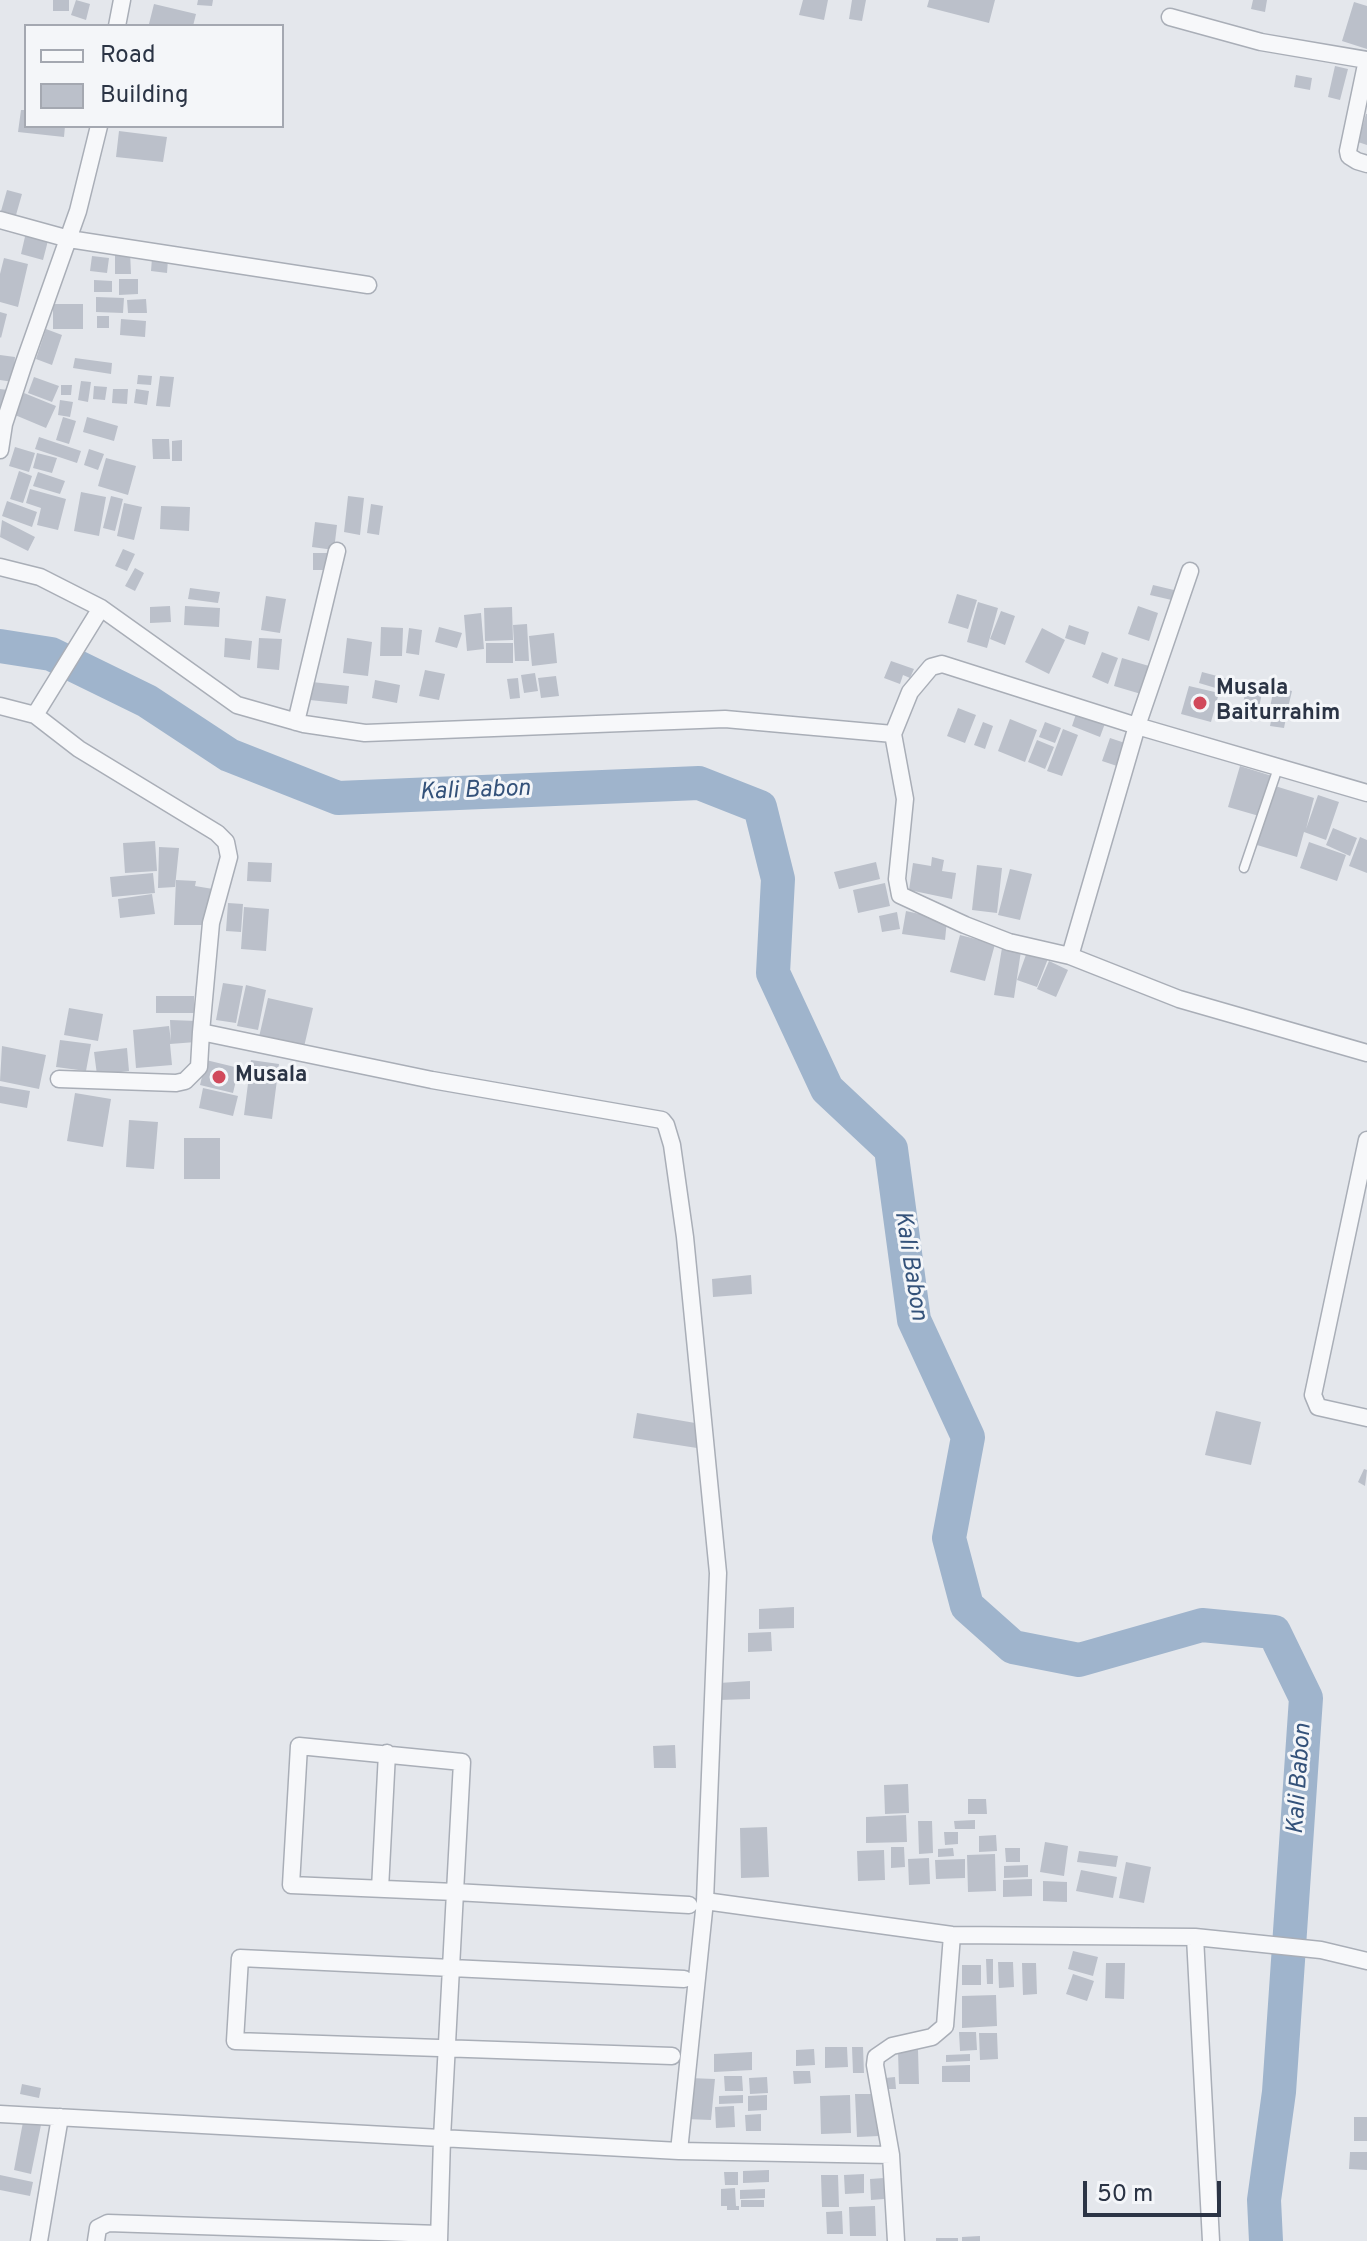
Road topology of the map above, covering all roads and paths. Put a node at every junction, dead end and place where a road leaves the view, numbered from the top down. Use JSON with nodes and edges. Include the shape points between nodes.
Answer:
{"nodes":[{"id":1,"x":122,"y":0,"type":"edge"},
{"id":2,"x":1170,"y":17,"type":"dead end"},
{"id":3,"x":117,"y":24,"type":"edge"},
{"id":4,"x":1367,"y":60,"type":"edge"},
{"id":5,"x":98,"y":128,"type":"edge"},
{"id":6,"x":1367,"y":164,"type":"edge"},
{"id":7,"x":0,"y":220,"type":"edge"},
{"id":8,"x":69,"y":239,"type":"junction"},
{"id":9,"x":368,"y":285,"type":"dead end"},
{"id":10,"x":0,"y":450,"type":"edge"},
{"id":11,"x":337,"y":551,"type":"dead end"},
{"id":12,"x":0,"y":567,"type":"edge"},
{"id":13,"x":1190,"y":571,"type":"dead end"},
{"id":14,"x":101,"y":608,"type":"junction"},
{"id":15,"x":0,"y":706,"type":"edge"},
{"id":16,"x":38,"y":709,"type":"junction"},
{"id":17,"x":296,"y":722,"type":"junction"},
{"id":18,"x":1137,"y":726,"type":"junction"},
{"id":19,"x":893,"y":734,"type":"junction"},
{"id":20,"x":1278,"y":767,"type":"junction"},
{"id":21,"x":1367,"y":793,"type":"edge"},
{"id":22,"x":1244,"y":868,"type":"dead end"},
{"id":23,"x":1070,"y":956,"type":"junction"},
{"id":24,"x":201,"y":1032,"type":"junction"},
{"id":25,"x":1367,"y":1053,"type":"edge"},
{"id":26,"x":59,"y":1079,"type":"dead end"},
{"id":27,"x":1367,"y":1140,"type":"edge"},
{"id":28,"x":1367,"y":1418,"type":"edge"},
{"id":29,"x":387,"y":1753,"type":"junction"},
{"id":30,"x":380,"y":1889,"type":"junction"},
{"id":31,"x":455,"y":1892,"type":"junction"},
{"id":32,"x":697,"y":1903,"type":"junction"},
{"id":33,"x":952,"y":1935,"type":"junction"},
{"id":34,"x":1195,"y":1937,"type":"junction"},
{"id":35,"x":1367,"y":1961,"type":"edge"},
{"id":36,"x":451,"y":1969,"type":"junction"},
{"id":37,"x":684,"y":1979,"type":"dead end"},
{"id":38,"x":447,"y":2048,"type":"junction"},
{"id":39,"x":672,"y":2056,"type":"dead end"},
{"id":40,"x":0,"y":2114,"type":"edge"},
{"id":41,"x":60,"y":2117,"type":"junction"},
{"id":42,"x":442,"y":2138,"type":"junction"},
{"id":43,"x":679,"y":2151,"type":"junction"},
{"id":44,"x":891,"y":2155,"type":"junction"},
{"id":45,"x":439,"y":2238,"type":"edge"},
{"id":46,"x":39,"y":2241,"type":"edge"},
{"id":47,"x":96,"y":2241,"type":"edge"},
{"id":48,"x":896,"y":2241,"type":"edge"},
{"id":49,"x":1211,"y":2241,"type":"edge"}],
"edges":[{"from":1,"to":3,"type":"street"},
{"from":2,"to":4,"type":"street","via":[[1261,42]]},
{"from":4,"to":6,"type":"street","via":[[1348,151]]},
{"from":5,"to":8,"type":"street"},
{"from":7,"to":8,"type":"street"},
{"from":8,"to":9,"type":"street"},
{"from":8,"to":10,"type":"street","via":[[4,424]]},
{"from":11,"to":17,"type":"street"},
{"from":12,"to":14,"type":"street","via":[[40,577]]},
{"from":13,"to":18,"type":"street"},
{"from":14,"to":16,"type":"street"},
{"from":14,"to":17,"type":"street","via":[[237,705]]},
{"from":15,"to":16,"type":"street"},
{"from":16,"to":24,"type":"street","via":[[79,749],[226,842],[229,857],[211,923]]},
{"from":17,"to":19,"type":"street","via":[[365,733],[725,719]]},
{"from":18,"to":19,"type":"street","via":[[942,664],[931,667],[910,692]]},
{"from":18,"to":20,"type":"street"},
{"from":18,"to":23,"type":"street"},
{"from":19,"to":23,"type":"street","via":[[905,799],[900,895],[1009,942]]},
{"from":20,"to":21,"type":"street"},
{"from":20,"to":22,"type":"lane"},
{"from":23,"to":25,"type":"street","via":[[1179,999]]},
{"from":24,"to":26,"type":"street","via":[[199,1067],[185,1081]]},
{"from":24,"to":32,"type":"street","via":[[662,1120],[666,1125],[685,1237],[718,1573]]},
{"from":27,"to":28,"type":"street","via":[[1313,1395],[1318,1407]]},
{"from":29,"to":30,"type":"street"},
{"from":29,"to":30,"type":"street","via":[[299,1746],[291,1885]]},
{"from":29,"to":31,"type":"street","via":[[462,1762]]},
{"from":30,"to":31,"type":"street"},
{"from":31,"to":32,"type":"street"},
{"from":31,"to":36,"type":"street"},
{"from":32,"to":33,"type":"street"},
{"from":32,"to":43,"type":"street"},
{"from":33,"to":34,"type":"street"},
{"from":33,"to":44,"type":"street","via":[[945,2026],[932,2037],[892,2046],[876,2057]]},
{"from":34,"to":35,"type":"street","via":[[1321,1950]]},
{"from":34,"to":49,"type":"street"},
{"from":36,"to":37,"type":"street"},
{"from":36,"to":38,"type":"street"},
{"from":36,"to":38,"type":"street","via":[[240,1958],[235,2041]]},
{"from":38,"to":39,"type":"street"},
{"from":38,"to":42,"type":"street"},
{"from":40,"to":41,"type":"street"},
{"from":41,"to":42,"type":"street"},
{"from":41,"to":46,"type":"street"},
{"from":42,"to":43,"type":"street"},
{"from":42,"to":45,"type":"street"},
{"from":43,"to":44,"type":"street"},
{"from":44,"to":48,"type":"street"},
{"from":45,"to":47,"type":"street","via":[[108,2223],[98,2228]]}]}
